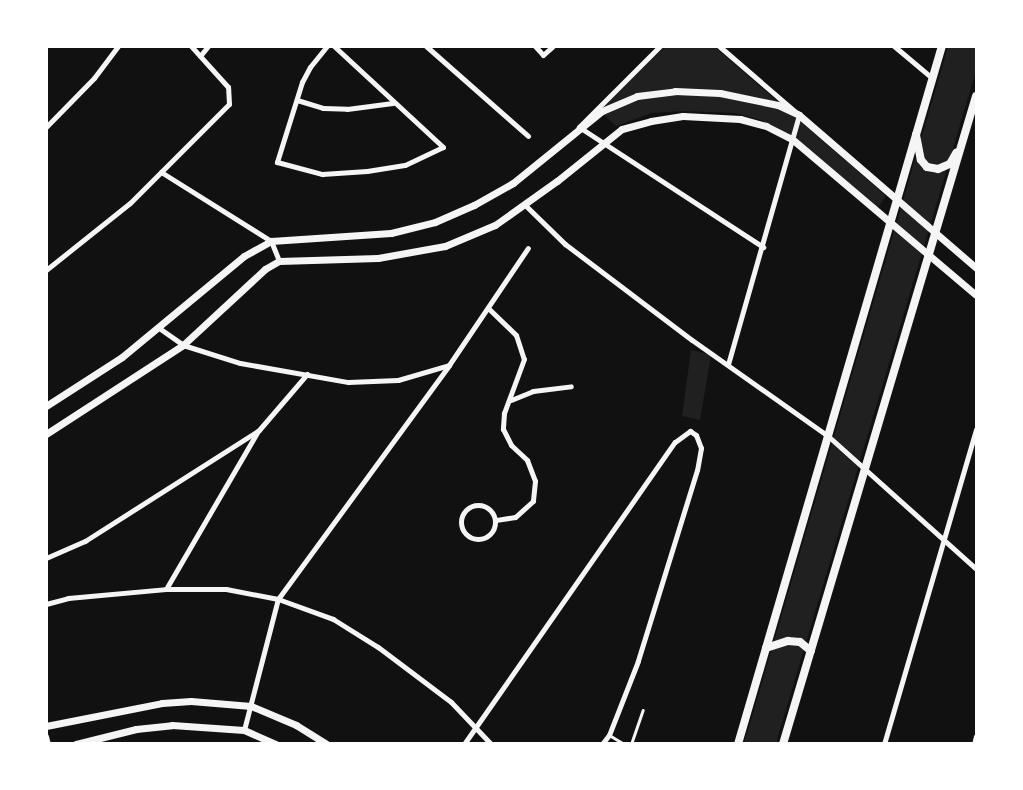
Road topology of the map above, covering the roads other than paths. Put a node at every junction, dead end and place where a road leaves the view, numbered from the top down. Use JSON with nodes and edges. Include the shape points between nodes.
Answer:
{"nodes":[{"id":1,"x":118,"y":46,"type":"edge"},
{"id":2,"x":191,"y":46,"type":"edge"},
{"id":3,"x":208,"y":46,"type":"edge"},
{"id":4,"x":327,"y":46,"type":"edge"},
{"id":5,"x":334,"y":46,"type":"edge"},
{"id":6,"x":426,"y":46,"type":"edge"},
{"id":7,"x":535,"y":46,"type":"edge"},
{"id":8,"x":553,"y":46,"type":"edge"},
{"id":9,"x":660,"y":46,"type":"edge"},
{"id":10,"x":719,"y":46,"type":"edge"},
{"id":11,"x":894,"y":46,"type":"edge"},
{"id":12,"x":942,"y":46,"type":"edge"},
{"id":13,"x":200,"y":56,"type":"junction"},
{"id":14,"x":932,"y":78,"type":"junction"},
{"id":15,"x":976,"y":96,"type":"edge"},
{"id":16,"x":297,"y":100,"type":"junction"},
{"id":17,"x":393,"y":103,"type":"junction"},
{"id":18,"x":799,"y":115,"type":"junction"},
{"id":19,"x":46,"y":127,"type":"edge"},
{"id":20,"x":579,"y":127,"type":"junction"},
{"id":21,"x":916,"y":133,"type":"junction"},
{"id":22,"x":965,"y":135,"type":"junction"},
{"id":23,"x":528,"y":136,"type":"dead end"},
{"id":24,"x":792,"y":139,"type":"junction"},
{"id":25,"x":603,"y":143,"type":"junction"},
{"id":26,"x":161,"y":172,"type":"junction"},
{"id":27,"x":896,"y":197,"type":"junction"},
{"id":28,"x":525,"y":205,"type":"junction"},
{"id":29,"x":890,"y":223,"type":"junction"},
{"id":30,"x":936,"y":232,"type":"junction"},
{"id":31,"x":271,"y":241,"type":"junction"},
{"id":32,"x":763,"y":247,"type":"junction"},
{"id":33,"x":528,"y":248,"type":"dead end"},
{"id":34,"x":929,"y":254,"type":"junction"},
{"id":35,"x":279,"y":261,"type":"junction"},
{"id":36,"x":976,"y":268,"type":"edge"},
{"id":37,"x":46,"y":270,"type":"edge"},
{"id":38,"x":976,"y":296,"type":"edge"},
{"id":39,"x":488,"y":308,"type":"junction"},
{"id":40,"x":159,"y":328,"type":"junction"},
{"id":41,"x":183,"y":345,"type":"junction"},
{"id":42,"x":728,"y":364,"type":"junction"},
{"id":43,"x":449,"y":365,"type":"junction"},
{"id":44,"x":307,"y":374,"type":"junction"},
{"id":45,"x":571,"y":386,"type":"dead end"},
{"id":46,"x":511,"y":400,"type":"junction"},
{"id":47,"x":46,"y":406,"type":"edge"},
{"id":48,"x":976,"y":429,"type":"edge"},
{"id":49,"x":259,"y":430,"type":"junction"},
{"id":50,"x":46,"y":434,"type":"edge"},
{"id":51,"x":828,"y":436,"type":"junction"},
{"id":52,"x":865,"y":469,"type":"junction"},
{"id":53,"x":495,"y":520,"type":"junction"},
{"id":54,"x":943,"y":540,"type":"junction"},
{"id":55,"x":46,"y":558,"type":"edge"},
{"id":56,"x":976,"y":569,"type":"edge"},
{"id":57,"x":166,"y":589,"type":"junction"},
{"id":58,"x":278,"y":599,"type":"junction"},
{"id":59,"x":46,"y":603,"type":"edge"},
{"id":60,"x":766,"y":648,"type":"junction"},
{"id":61,"x":811,"y":651,"type":"junction"},
{"id":62,"x":251,"y":706,"type":"junction"},
{"id":63,"x":643,"y":710,"type":"dead end"},
{"id":64,"x":46,"y":726,"type":"edge"},
{"id":65,"x":477,"y":727,"type":"junction"},
{"id":66,"x":244,"y":730,"type":"junction"},
{"id":67,"x":609,"y":735,"type":"junction"},
{"id":68,"x":46,"y":736,"type":"edge"},
{"id":69,"x":976,"y":736,"type":"edge"},
{"id":70,"x":48,"y":744,"type":"edge"},
{"id":71,"x":76,"y":744,"type":"edge"},
{"id":72,"x":276,"y":744,"type":"edge"},
{"id":73,"x":327,"y":744,"type":"edge"},
{"id":74,"x":464,"y":744,"type":"edge"},
{"id":75,"x":491,"y":744,"type":"edge"},
{"id":76,"x":602,"y":744,"type":"edge"},
{"id":77,"x":624,"y":744,"type":"edge"},
{"id":78,"x":631,"y":744,"type":"edge"},
{"id":79,"x":738,"y":744,"type":"edge"},
{"id":80,"x":783,"y":744,"type":"edge"},
{"id":81,"x":884,"y":744,"type":"edge"},
{"id":82,"x":974,"y":744,"type":"edge"}],
"edges":[{"from":1,"to":19,"type":"street","via":[[94,78]]},
{"from":2,"to":13,"type":"street"},
{"from":3,"to":13,"type":"street"},
{"from":4,"to":16,"type":"street","via":[[310,67]]},
{"from":5,"to":17,"type":"street"},
{"from":6,"to":23,"type":"street"},
{"from":7,"to":8,"type":"street","via":[[543,55]]},
{"from":9,"to":20,"type":"street"},
{"from":10,"to":18,"type":"street"},
{"from":11,"to":14,"type":"street"},
{"from":12,"to":14,"type":"main road"},
{"from":13,"to":26,"type":"street","via":[[228,87],[229,104]]},
{"from":14,"to":21,"type":"main road"},
{"from":15,"to":22,"type":"main road"},
{"from":16,"to":17,"type":"street","via":[[323,108],[347,109]]},
{"from":16,"to":17,"type":"street","via":[[277,162],[322,174],[405,165],[442,147]]},
{"from":18,"to":20,"type":"street","via":[[778,105],[720,93],[675,91],[637,96],[602,111]]},
{"from":18,"to":24,"type":"street"},
{"from":18,"to":27,"type":"street"},
{"from":20,"to":25,"type":"street"},
{"from":20,"to":31,"type":"street","via":[[513,183],[435,222],[391,233]]},
{"from":21,"to":22,"type":"main road","via":[[921,160],[927,167],[938,169],[950,164]]},
{"from":21,"to":27,"type":"main road"},
{"from":22,"to":30,"type":"main road"},
{"from":24,"to":25,"type":"street","via":[[740,119],[683,116],[622,129]]},
{"from":24,"to":29,"type":"street"},
{"from":24,"to":32,"type":"street"},
{"from":25,"to":28,"type":"street"},
{"from":25,"to":32,"type":"street"},
{"from":26,"to":31,"type":"street"},
{"from":26,"to":37,"type":"street","via":[[130,203]]},
{"from":27,"to":29,"type":"main road"},
{"from":27,"to":30,"type":"street"},
{"from":28,"to":35,"type":"street","via":[[495,225],[445,246],[378,258]]},
{"from":28,"to":42,"type":"street","via":[[565,244]]},
{"from":29,"to":34,"type":"street"},
{"from":29,"to":51,"type":"main road"},
{"from":30,"to":34,"type":"main road"},
{"from":30,"to":36,"type":"street"},
{"from":31,"to":35,"type":"street"},
{"from":31,"to":40,"type":"street","via":[[244,256]]},
{"from":32,"to":42,"type":"street"},
{"from":33,"to":39,"type":"street"},
{"from":34,"to":38,"type":"street"},
{"from":34,"to":52,"type":"main road"},
{"from":35,"to":41,"type":"street","via":[[265,269]]},
{"from":39,"to":43,"type":"street"},
{"from":39,"to":46,"type":"street","via":[[516,335],[524,358]]},
{"from":40,"to":41,"type":"street"},
{"from":40,"to":47,"type":"street"},
{"from":41,"to":44,"type":"street","via":[[240,363]]},
{"from":41,"to":50,"type":"street"},
{"from":42,"to":51,"type":"street"},
{"from":43,"to":44,"type":"street","via":[[398,380],[348,382]]},
{"from":43,"to":58,"type":"street"},
{"from":44,"to":49,"type":"street"},
{"from":45,"to":46,"type":"street","via":[[533,391]]},
{"from":46,"to":53,"type":"street","via":[[504,413],[503,429],[511,445],[527,460],[535,480],[533,501],[514,517]]},
{"from":48,"to":54,"type":"street"},
{"from":49,"to":55,"type":"street","via":[[85,541]]},
{"from":49,"to":57,"type":"street"},
{"from":51,"to":52,"type":"street"},
{"from":51,"to":60,"type":"main road"},
{"from":52,"to":54,"type":"street"},
{"from":52,"to":61,"type":"main road"},
{"from":53,"to":53,"type":"street","via":[[488,508],[478,504],[467,507],[460,522],[469,537],[481,539],[491,533]]},
{"from":54,"to":56,"type":"street"},
{"from":54,"to":81,"type":"street"},
{"from":57,"to":58,"type":"street","via":[[226,589]]},
{"from":57,"to":59,"type":"street"},
{"from":58,"to":62,"type":"street"},
{"from":58,"to":65,"type":"street","via":[[333,619],[378,647],[451,702]]},
{"from":60,"to":61,"type":"main road","via":[[788,641],[800,642]]},
{"from":60,"to":79,"type":"main road"},
{"from":61,"to":80,"type":"main road"},
{"from":62,"to":64,"type":"street","via":[[162,703]]},
{"from":62,"to":66,"type":"street"},
{"from":62,"to":73,"type":"street","via":[[296,725]]},
{"from":63,"to":78,"type":"lane"},
{"from":65,"to":67,"type":"street","via":[[675,442],[690,431],[701,448],[697,470],[638,661]]},
{"from":65,"to":74,"type":"street"},
{"from":65,"to":75,"type":"street"},
{"from":66,"to":71,"type":"street","via":[[172,725],[136,729]]},
{"from":66,"to":72,"type":"street"},
{"from":67,"to":76,"type":"street"},
{"from":67,"to":77,"type":"lane"},
{"from":68,"to":70,"type":"street"},
{"from":69,"to":82,"type":"street"}]}
